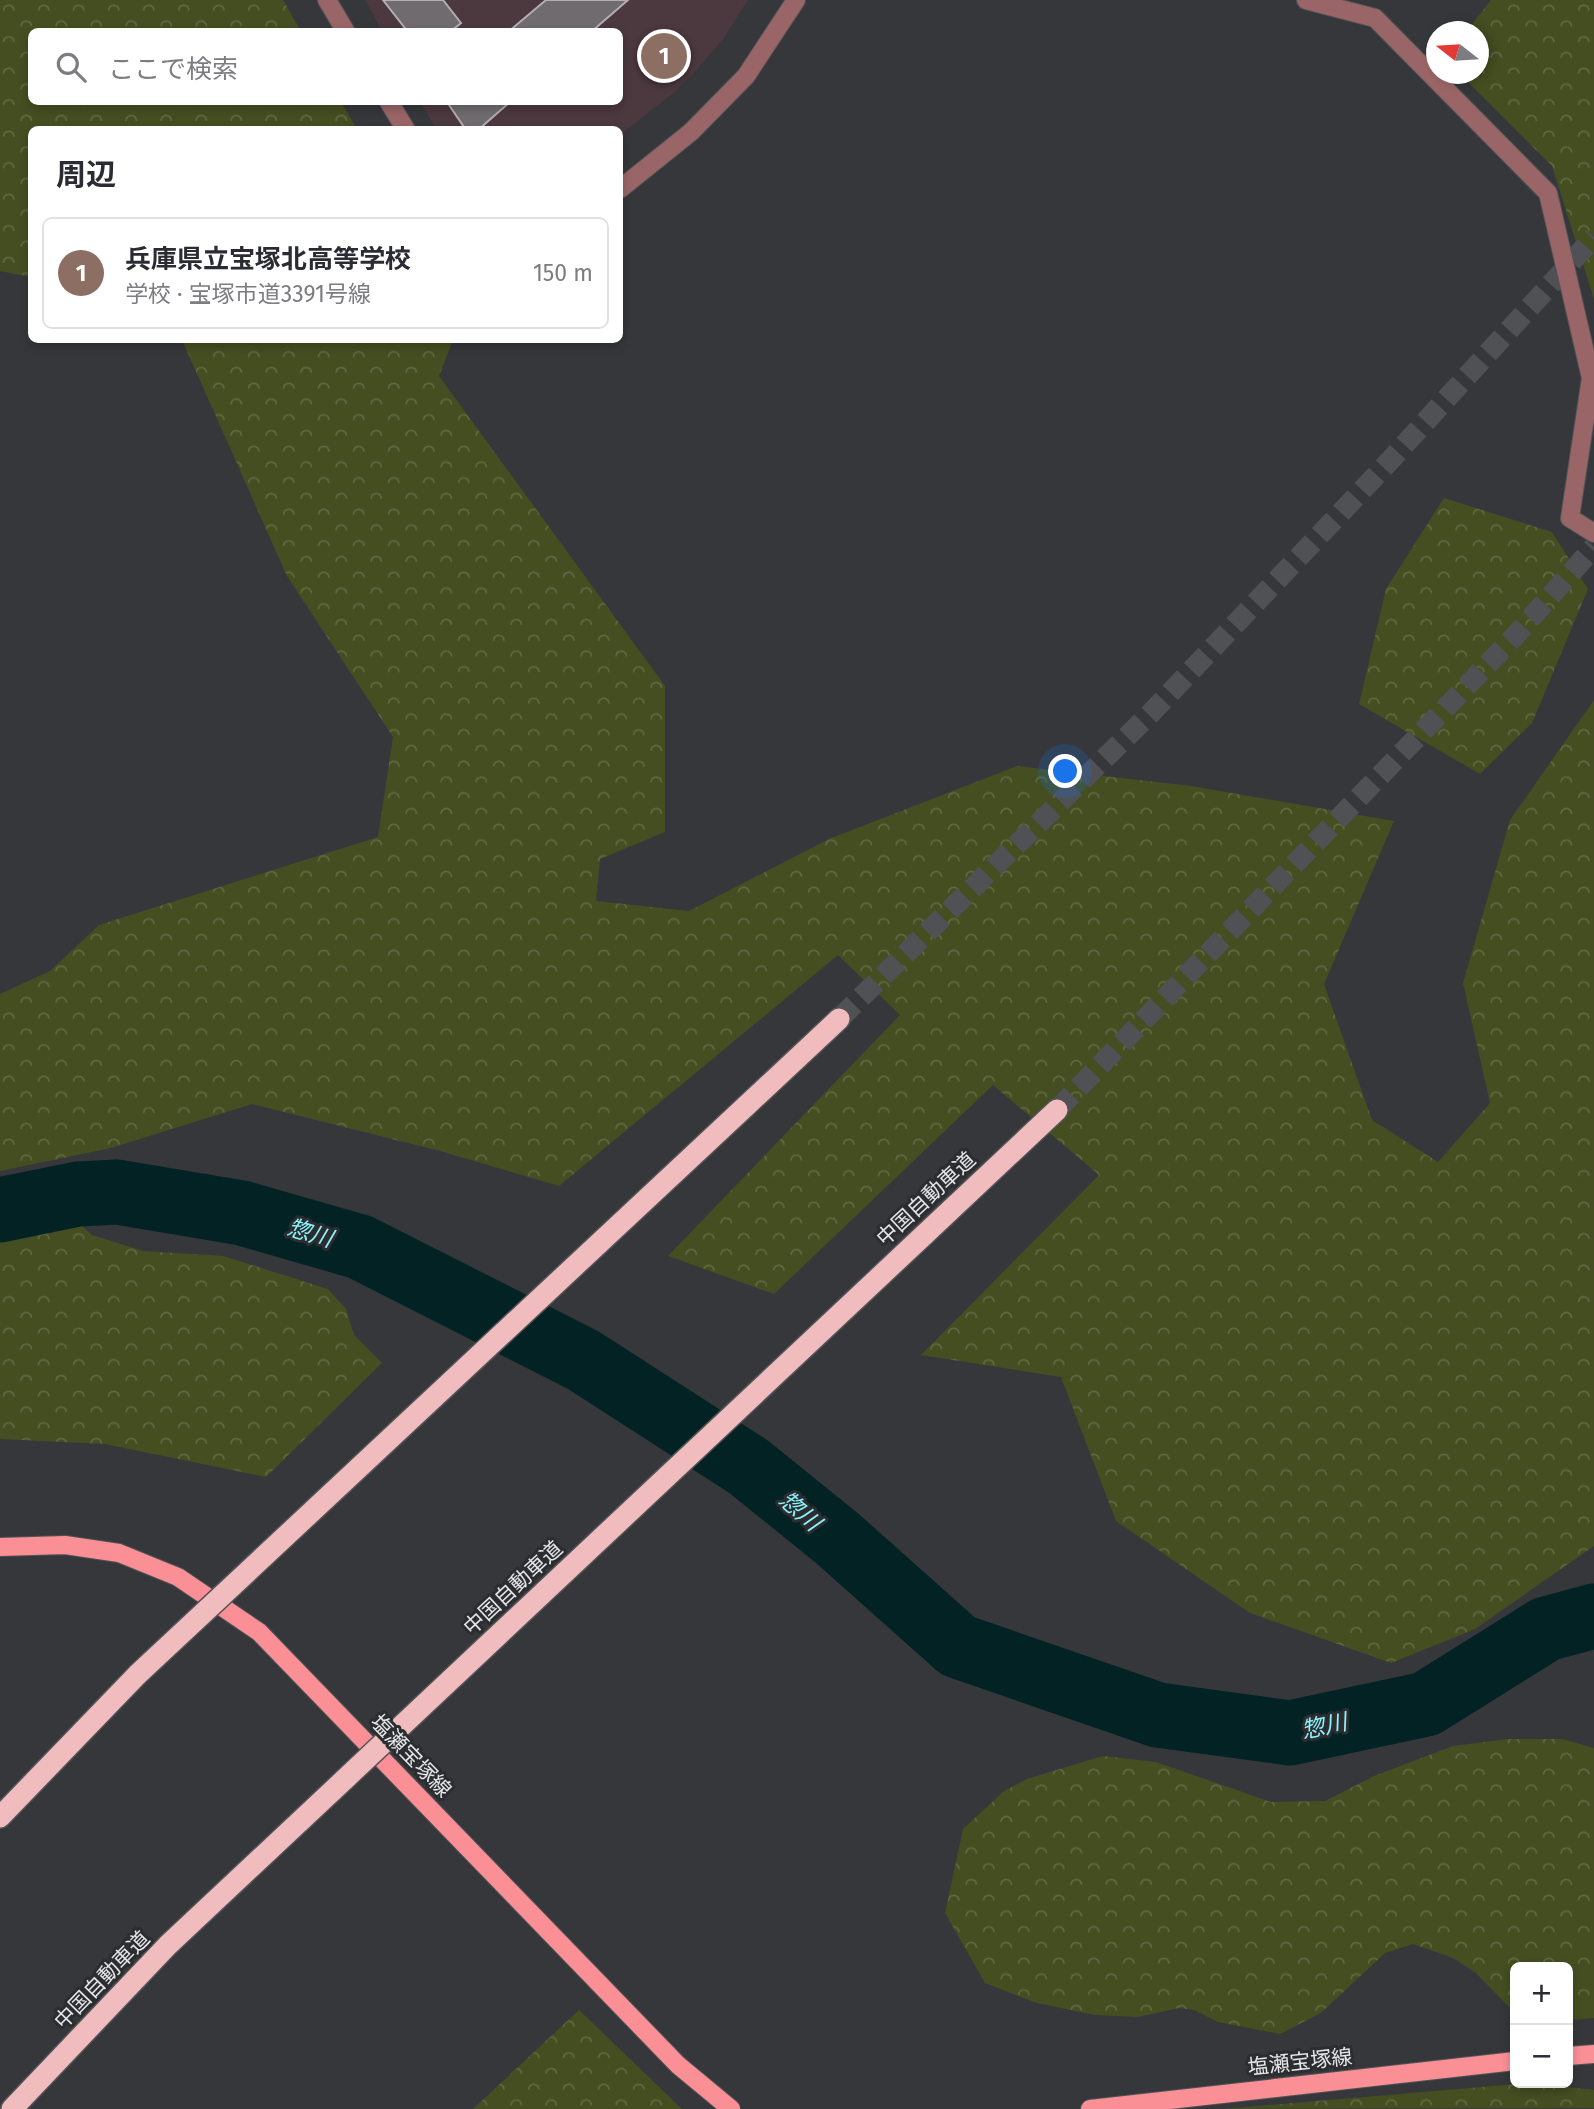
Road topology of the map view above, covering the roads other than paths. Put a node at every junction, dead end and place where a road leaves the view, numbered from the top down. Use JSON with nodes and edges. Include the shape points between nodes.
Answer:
{"nodes":[{"id":1,"x":327,"y":0,"type":"edge"},
{"id":2,"x":796,"y":0,"type":"edge"},
{"id":3,"x":1306,"y":0,"type":"edge"},
{"id":4,"x":344,"y":28,"type":"edge"},
{"id":5,"x":390,"y":105,"type":"edge"},
{"id":6,"x":403,"y":126,"type":"edge"},
{"id":7,"x":623,"y":187,"type":"edge"},
{"id":8,"x":1594,"y":533,"type":"edge"},
{"id":9,"x":839,"y":1019,"type":"tunnel mouth"},
{"id":10,"x":1056,"y":1110,"type":"tunnel mouth"},
{"id":11,"x":0,"y":1547,"type":"edge"},
{"id":12,"x":0,"y":1817,"type":"edge"},
{"id":13,"x":1594,"y":2054,"type":"edge"},
{"id":14,"x":1573,"y":2056,"type":"edge"},
{"id":15,"x":1510,"y":2062,"type":"edge"},
{"id":16,"x":12,"y":2109,"type":"edge"},
{"id":17,"x":732,"y":2109,"type":"edge"},
{"id":18,"x":1090,"y":2109,"type":"edge"}],
"edges":[{"from":1,"to":4,"type":"street"},
{"from":2,"to":7,"type":"street","via":[[746,76],[691,132]]},
{"from":3,"to":8,"type":"street","via":[[1375,18],[1548,193],[1591,378],[1570,518]]},
{"from":5,"to":6,"type":"street"},
{"from":9,"to":12,"type":"highway","bridge":true,"via":[[138,1674]]},
{"from":10,"to":16,"type":"highway","name":"中国自動車道","bridge":true,"via":[[169,1945]]},
{"from":11,"to":17,"type":"main road","name":"塩瀬宝塚線","via":[[65,1545],[119,1553],[178,1577],[259,1632],[678,2065]]},
{"from":13,"to":14,"type":"main road"},
{"from":15,"to":18,"type":"main road","name":"塩瀬宝塚線"}]}
